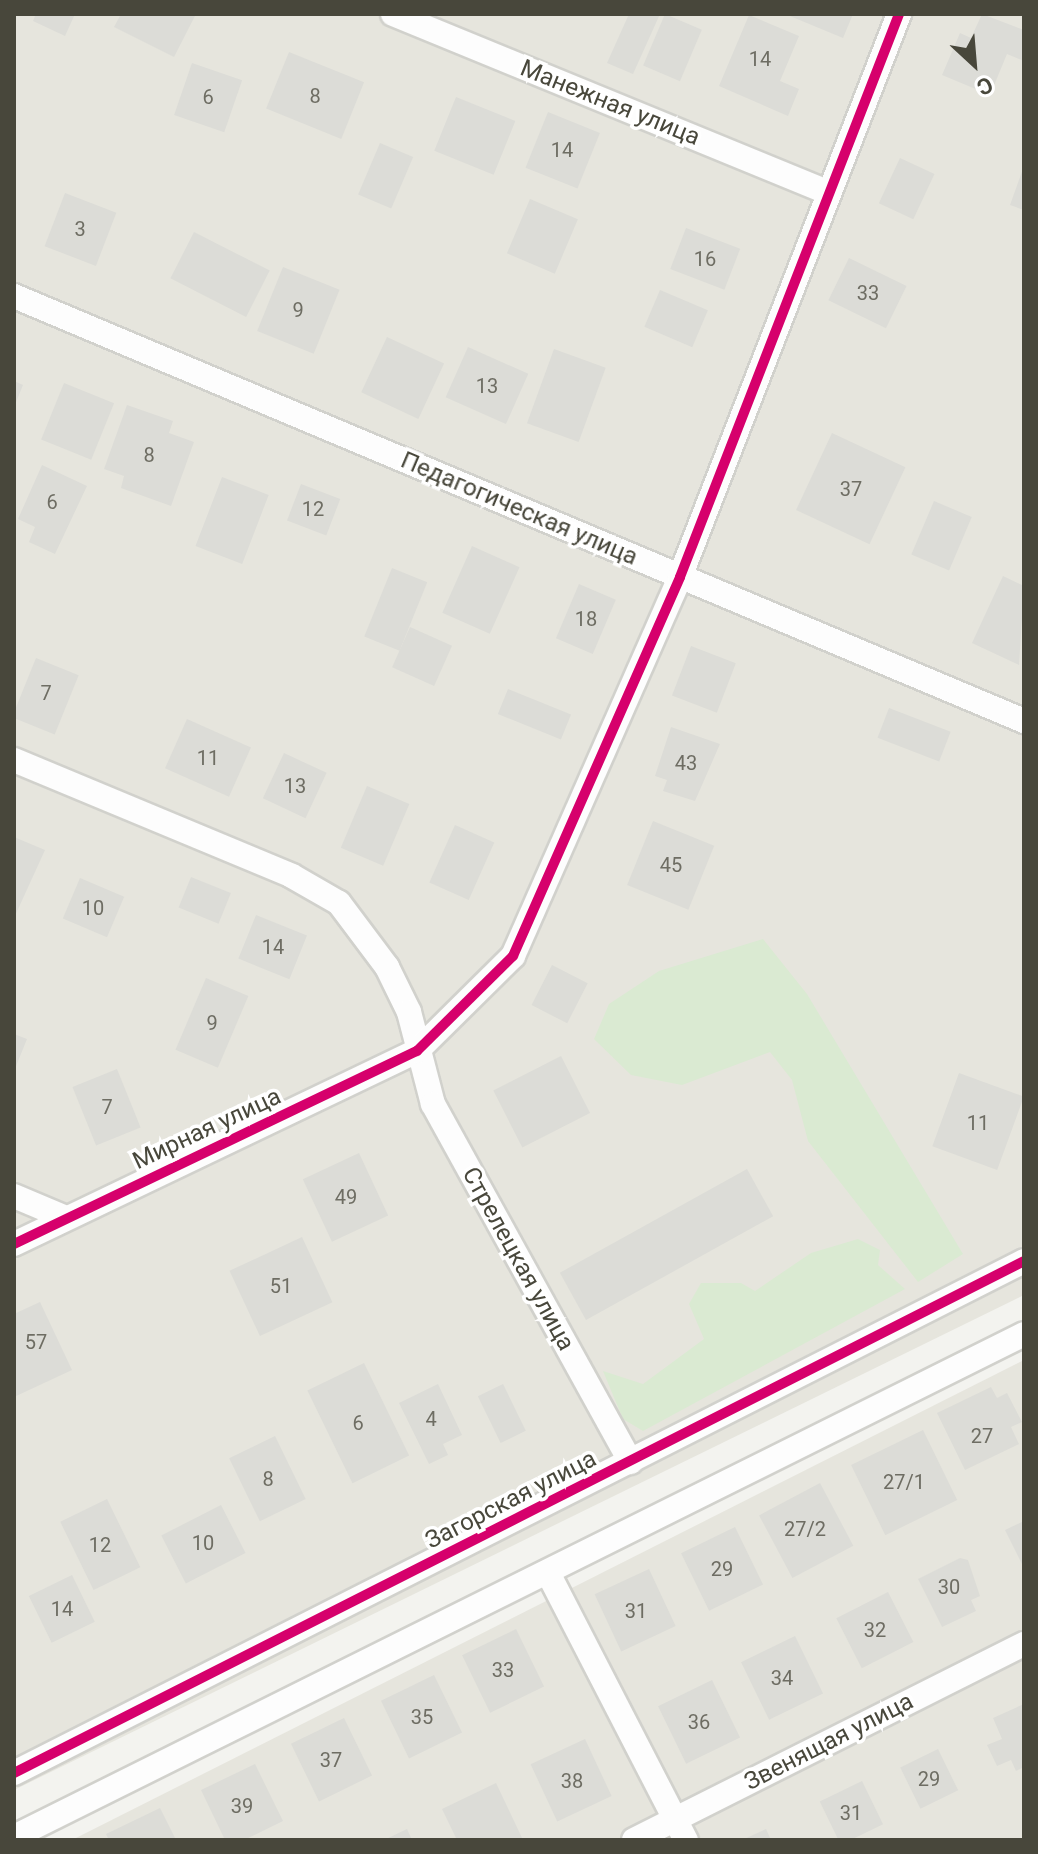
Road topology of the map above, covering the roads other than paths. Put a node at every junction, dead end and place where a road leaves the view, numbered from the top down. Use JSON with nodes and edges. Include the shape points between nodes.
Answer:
{"nodes":[{"id":1,"x":393,"y":14,"type":"edge"},
{"id":2,"x":899,"y":14,"type":"edge"},
{"id":3,"x":828,"y":192,"type":"junction"},
{"id":4,"x":14,"y":296,"type":"edge"},
{"id":5,"x":680,"y":577,"type":"junction"},
{"id":6,"x":1024,"y":721,"type":"edge"},
{"id":7,"x":14,"y":760,"type":"edge"},
{"id":8,"x":417,"y":1051,"type":"junction"},
{"id":9,"x":14,"y":1196,"type":"edge"},
{"id":10,"x":66,"y":1218,"type":"junction"},
{"id":11,"x":14,"y":1244,"type":"edge"},
{"id":12,"x":1024,"y":1261,"type":"edge"},
{"id":13,"x":1024,"y":1334,"type":"edge"},
{"id":14,"x":631,"y":1462,"type":"junction"},
{"id":15,"x":548,"y":1573,"type":"junction"},
{"id":16,"x":1024,"y":1644,"type":"edge"},
{"id":17,"x":14,"y":1773,"type":"edge"},
{"id":18,"x":681,"y":1829,"type":"edge"},
{"id":19,"x":14,"y":1837,"type":"edge"},
{"id":20,"x":634,"y":1840,"type":"edge"}],
"edges":[{"from":1,"to":3,"type":"street","name":"Манежная улица"},
{"from":2,"to":3,"type":"street","name":"Мирная улица"},
{"from":3,"to":5,"type":"street","name":"Мирная улица"},
{"from":4,"to":5,"type":"street","name":"Педагогическая улица"},
{"from":5,"to":6,"type":"street","name":"Педагогическая улица"},
{"from":5,"to":8,"type":"street","name":"Мирная улица","via":[[513,956]]},
{"from":7,"to":8,"type":"street","name":"Стрелецкая улица","via":[[292,876],[339,903],[387,967],[409,1012]]},
{"from":8,"to":10,"type":"street","name":"Мирная улица"},
{"from":8,"to":14,"type":"street","name":"Стрелецкая улица","via":[[433,1104]]},
{"from":9,"to":10,"type":"street"},
{"from":10,"to":11,"type":"street","name":"Мирная улица"},
{"from":12,"to":14,"type":"street","name":"Загорская улица"},
{"from":13,"to":15,"type":"street"},
{"from":14,"to":17,"type":"street","name":"Загорская улица"},
{"from":15,"to":18,"type":"street"},
{"from":15,"to":19,"type":"street"},
{"from":16,"to":18,"type":"street","name":"Звенящая улица"},
{"from":18,"to":20,"type":"street","name":"Звенящая улица"}]}
